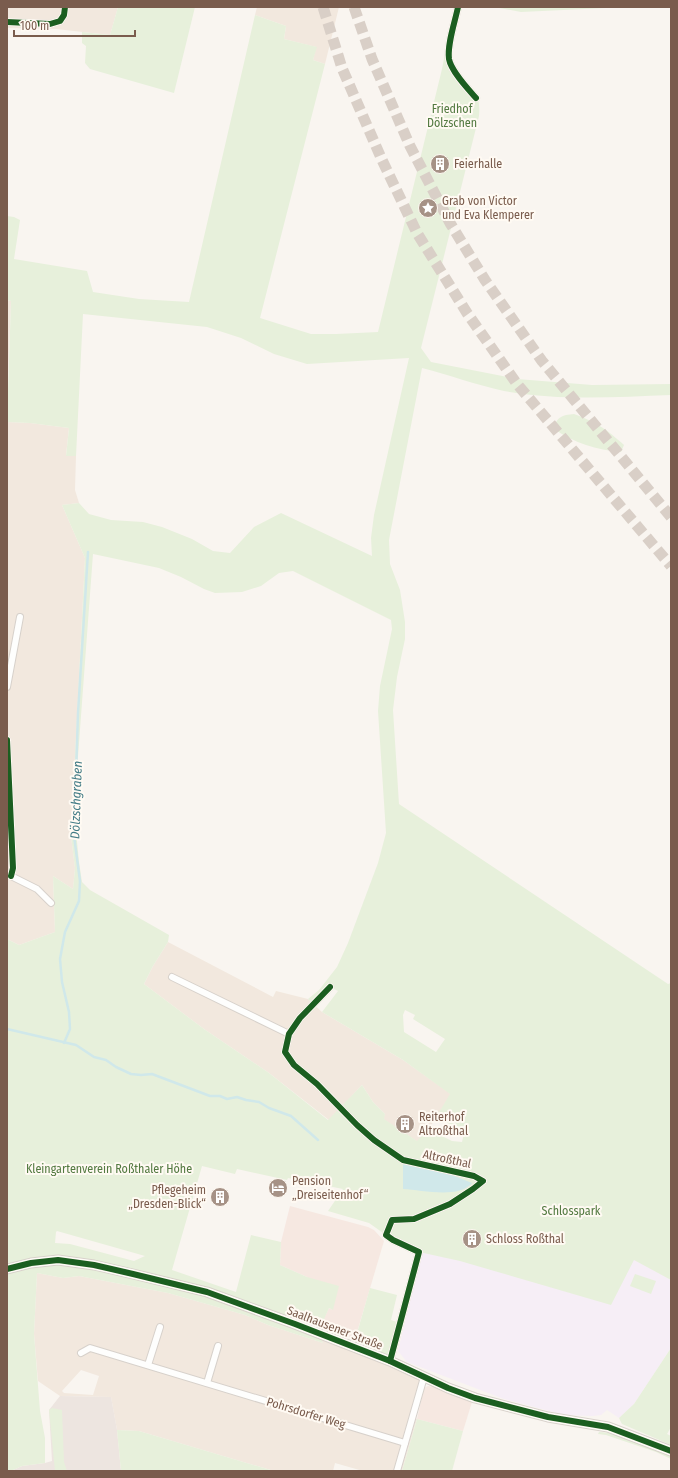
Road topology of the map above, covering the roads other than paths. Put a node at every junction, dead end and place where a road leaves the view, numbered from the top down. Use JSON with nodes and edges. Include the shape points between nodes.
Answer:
{"nodes":[{"id":1,"x":65,"y":7,"type":"edge"},
{"id":2,"x":458,"y":7,"type":"edge"},
{"id":3,"x":7,"y":22,"type":"edge"},
{"id":4,"x":476,"y":98,"type":"dead end"},
{"id":5,"x":20,"y":617,"type":"dead end"},
{"id":6,"x":7,"y":687,"type":"edge"},
{"id":7,"x":7,"y":740,"type":"edge"},
{"id":8,"x":9,"y":875,"type":"edge"},
{"id":9,"x":52,"y":903,"type":"dead end"},
{"id":10,"x":172,"y":977,"type":"dead end"},
{"id":11,"x":330,"y":987,"type":"dead end"},
{"id":12,"x":289,"y":1034,"type":"junction"},
{"id":13,"x":7,"y":1269,"type":"edge"},
{"id":14,"x":160,"y":1327,"type":"dead end"},
{"id":15,"x":218,"y":1346,"type":"dead end"},
{"id":16,"x":81,"y":1353,"type":"dead end"},
{"id":17,"x":390,"y":1361,"type":"junction"},
{"id":18,"x":148,"y":1365,"type":"junction"},
{"id":19,"x":424,"y":1377,"type":"junction"},
{"id":20,"x":207,"y":1383,"type":"junction"},
{"id":21,"x":405,"y":1443,"type":"junction"},
{"id":22,"x":671,"y":1451,"type":"edge"},
{"id":23,"x":397,"y":1471,"type":"edge"}],
"edges":[{"from":1,"to":3,"type":"street","via":[[60,21],[50,24]]},
{"from":2,"to":4,"type":"street","via":[[450,41],[449,60],[460,80]]},
{"from":5,"to":6,"type":"street"},
{"from":7,"to":8,"type":"street","via":[[13,868]]},
{"from":8,"to":9,"type":"street","via":[[37,889]]},
{"from":10,"to":12,"type":"street"},
{"from":11,"to":12,"type":"street","name":"Altroßthal","via":[[300,1018]]},
{"from":12,"to":17,"type":"street","name":"Altroßthal","via":[[285,1052],[294,1065],[374,1140],[403,1160],[474,1176],[483,1181],[450,1204],[414,1219],[392,1220],[386,1235],[419,1252]]},
{"from":13,"to":17,"type":"street","name":"Saalhausener Straße","via":[[58,1260],[208,1292]]},
{"from":14,"to":18,"type":"street"},
{"from":15,"to":20,"type":"street"},
{"from":16,"to":18,"type":"street","name":"Pohrsdorfer Weg","via":[[90,1348]]},
{"from":17,"to":19,"type":"street","name":"Saalhausener Straße"},
{"from":18,"to":20,"type":"street","name":"Pohrsdorfer Weg"},
{"from":19,"to":21,"type":"street"},
{"from":19,"to":22,"type":"street","name":"Saalhausener Straße","via":[[475,1398],[548,1417],[608,1427]]},
{"from":20,"to":21,"type":"street","name":"Pohrsdorfer Weg"},
{"from":21,"to":23,"type":"street"}]}
